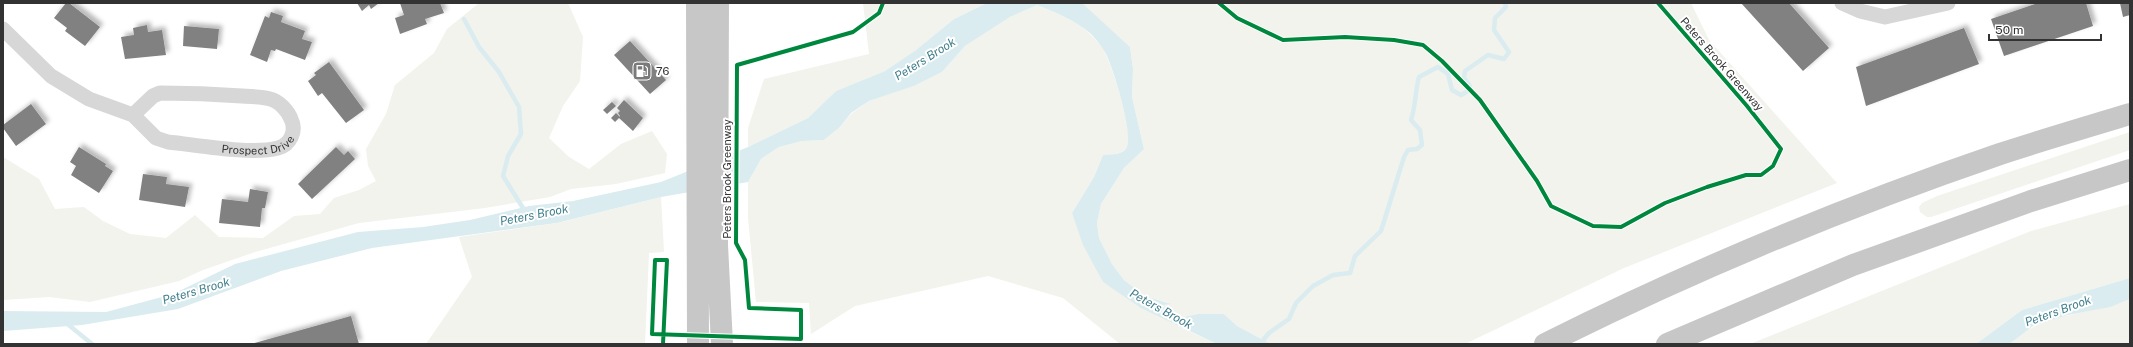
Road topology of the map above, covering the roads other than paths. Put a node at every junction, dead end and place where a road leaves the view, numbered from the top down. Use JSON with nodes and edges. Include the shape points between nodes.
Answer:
{"nodes":[{"id":1,"x":697,"y":3,"type":"edge"},
{"id":2,"x":718,"y":3,"type":"edge"},
{"id":3,"x":1842,"y":3,"type":"edge"},
{"id":4,"x":1948,"y":3,"type":"edge"},
{"id":5,"x":3,"y":28,"type":"edge"},
{"id":6,"x":2130,"y":114,"type":"edge"},
{"id":7,"x":133,"y":115,"type":"junction"},
{"id":8,"x":2130,"y":170,"type":"edge"},
{"id":9,"x":707,"y":247,"type":"junction"},
{"id":10,"x":683,"y":344,"type":"edge"},
{"id":11,"x":698,"y":344,"type":"edge"},
{"id":12,"x":722,"y":344,"type":"edge"},
{"id":13,"x":1545,"y":344,"type":"edge"},
{"id":14,"x":1667,"y":344,"type":"edge"}],
"edges":[{"from":1,"to":9,"type":"highway","via":[[697,132]]},
{"from":2,"to":9,"type":"highway","via":[[718,125]]},
{"from":3,"to":4,"type":"street","via":[[1860,11],[1885,17]]},
{"from":5,"to":7,"type":"street","name":"Prospect Drive","via":[[51,76],[89,99]]},
{"from":6,"to":13,"type":"highway","via":[[2000,154],[1820,221],[1636,300]]},
{"from":7,"to":7,"type":"street","name":"Prospect Drive","via":[[156,138],[168,142],[256,150],[279,148],[292,137],[294,130],[292,119],[280,104],[270,99],[160,93],[153,96]]},
{"from":8,"to":14,"type":"highway","via":[[2031,201],[1853,265]]},
{"from":9,"to":10,"type":"highway"},
{"from":9,"to":11,"type":"highway"},
{"from":9,"to":12,"type":"highway"}]}
